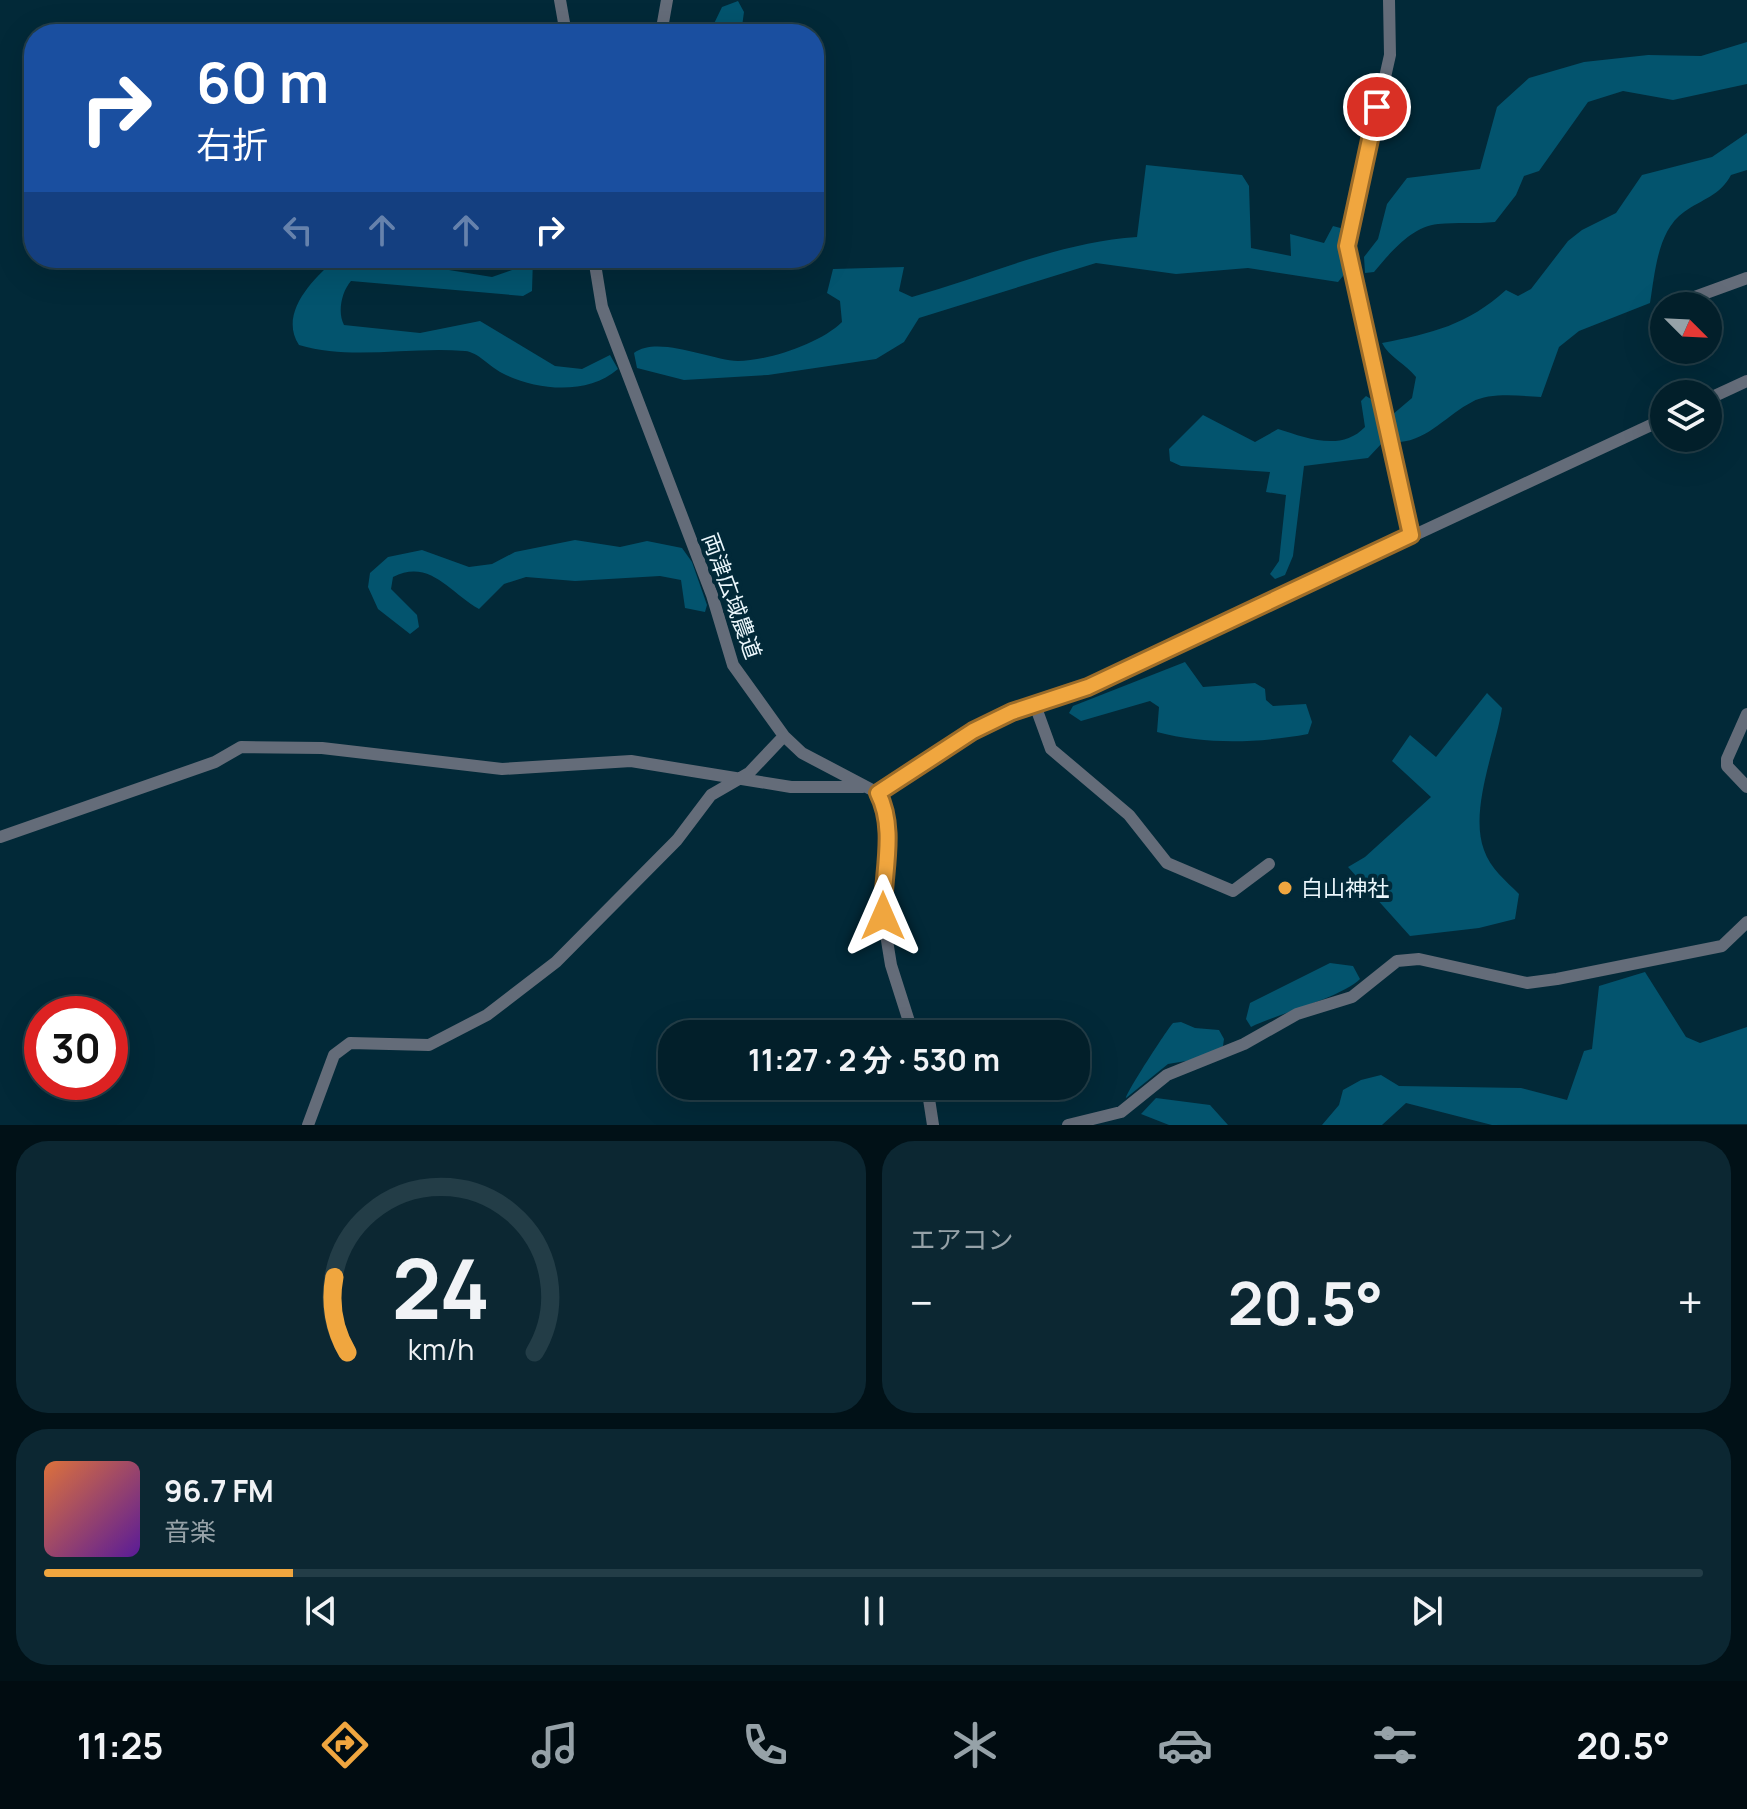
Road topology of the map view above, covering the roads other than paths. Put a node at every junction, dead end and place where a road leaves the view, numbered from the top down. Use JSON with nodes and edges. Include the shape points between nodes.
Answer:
{"nodes":[{"id":1,"x":560,"y":0,"type":"edge"},
{"id":2,"x":667,"y":0,"type":"edge"},
{"id":3,"x":1389,"y":0,"type":"edge"},
{"id":4,"x":564,"y":24,"type":"edge"},
{"id":5,"x":663,"y":24,"type":"edge"},
{"id":6,"x":596,"y":268,"type":"edge"},
{"id":7,"x":1747,"y":278,"type":"edge"},
{"id":8,"x":1708,"y":292,"type":"edge"},
{"id":9,"x":1747,"y":381,"type":"edge"},
{"id":10,"x":1722,"y":393,"type":"edge"},
{"id":11,"x":1650,"y":425,"type":"edge"},
{"id":12,"x":1411,"y":535,"type":"junction"},
{"id":13,"x":1035,"y":705,"type":"junction"},
{"id":14,"x":1747,"y":714,"type":"edge"},
{"id":15,"x":784,"y":736,"type":"junction"},
{"id":16,"x":734,"y":780,"type":"junction"},
{"id":17,"x":863,"y":787,"type":"junction"},
{"id":18,"x":1747,"y":787,"type":"edge"},
{"id":19,"x":878,"y":793,"type":"junction"},
{"id":20,"x":0,"y":837,"type":"edge"},
{"id":21,"x":1269,"y":864,"type":"dead end"},
{"id":22,"x":1747,"y":922,"type":"edge"},
{"id":23,"x":909,"y":1020,"type":"edge"},
{"id":24,"x":929,"y":1100,"type":"edge"},
{"id":25,"x":308,"y":1125,"type":"edge"},
{"id":26,"x":933,"y":1125,"type":"edge"},
{"id":27,"x":1068,"y":1125,"type":"edge"}],
"edges":[{"from":1,"to":4,"type":"street"},
{"from":2,"to":5,"type":"street"},
{"from":3,"to":12,"type":"street","via":[[1390,55],[1347,246]]},
{"from":6,"to":15,"type":"street","name":"両津広域農道","via":[[602,307],[712,595],[733,665]]},
{"from":7,"to":8,"type":"street"},
{"from":9,"to":10,"type":"street"},
{"from":11,"to":12,"type":"street"},
{"from":12,"to":13,"type":"street","via":[[1088,687]]},
{"from":13,"to":19,"type":"street","via":[[973,731]]},
{"from":13,"to":21,"type":"street","via":[[1051,749],[1129,815],[1167,863],[1233,891]]},
{"from":14,"to":18,"type":"street","via":[[1727,766]]},
{"from":15,"to":16,"type":"street","via":[[749,773]]},
{"from":15,"to":17,"type":"street","name":"両津広域農道","via":[[802,753]]},
{"from":16,"to":17,"type":"street","via":[[810,789]]},
{"from":16,"to":20,"type":"street","via":[[631,761],[502,769],[322,748],[241,747],[215,762]]},
{"from":16,"to":25,"type":"street","via":[[711,795],[677,840],[606,915],[487,1015],[429,1045],[350,1043],[334,1055]]},
{"from":17,"to":19,"type":"street","name":"両津広域農道"},
{"from":19,"to":23,"type":"street","via":[[887,810],[883,916]]},
{"from":22,"to":27,"type":"street","via":[[1722,946],[1527,983],[1419,959],[1397,961],[1352,997],[1297,1014],[1244,1044],[1167,1075],[1121,1112]]},
{"from":24,"to":26,"type":"street"}]}
